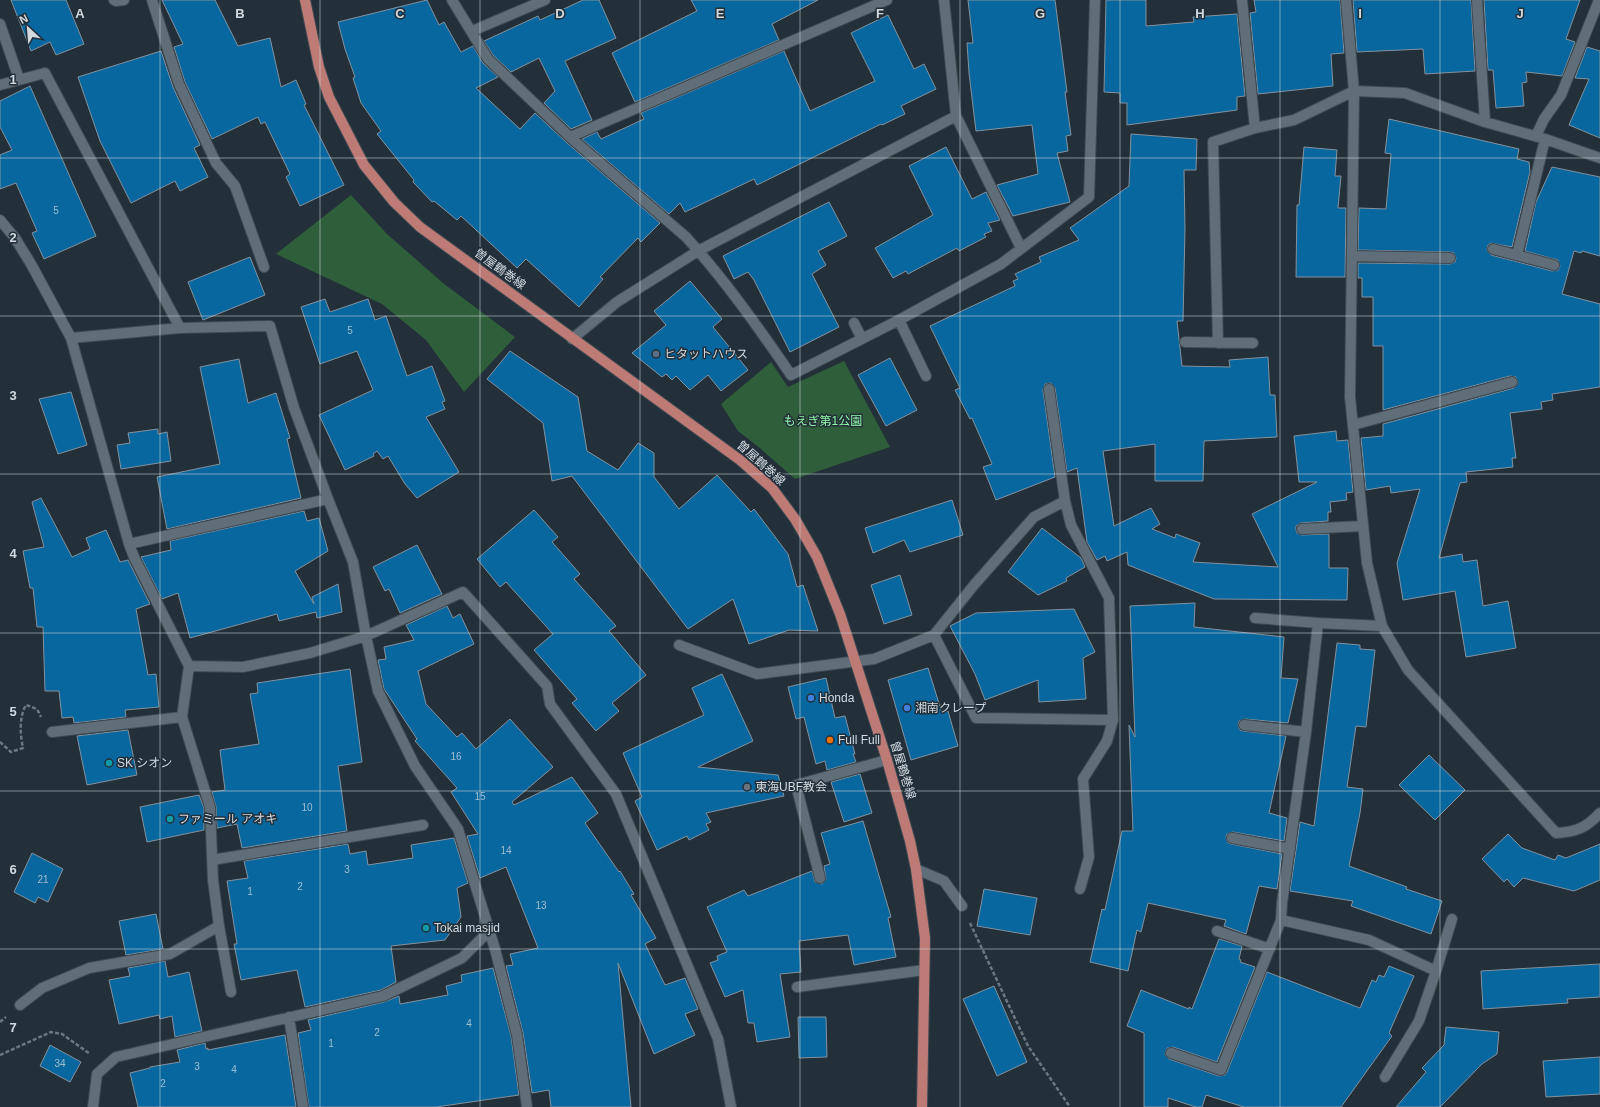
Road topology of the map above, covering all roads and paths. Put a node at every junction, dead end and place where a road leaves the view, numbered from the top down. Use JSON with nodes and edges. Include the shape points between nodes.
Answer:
{"nodes":[{"id":1,"x":114,"y":0,"type":"edge"},
{"id":2,"x":124,"y":0,"type":"edge"},
{"id":3,"x":152,"y":0,"type":"edge"},
{"id":4,"x":305,"y":0,"type":"edge"},
{"id":5,"x":452,"y":0,"type":"edge"},
{"id":6,"x":545,"y":0,"type":"edge"},
{"id":7,"x":887,"y":0,"type":"edge"},
{"id":8,"x":944,"y":0,"type":"edge"},
{"id":9,"x":1095,"y":0,"type":"edge"},
{"id":10,"x":1242,"y":0,"type":"edge"},
{"id":11,"x":1346,"y":0,"type":"edge"},
{"id":12,"x":1477,"y":0,"type":"edge"},
{"id":13,"x":1599,"y":0,"type":"edge"},
{"id":14,"x":0,"y":24,"type":"edge"},
{"id":15,"x":472,"y":31,"type":"junction"},
{"id":16,"x":19,"y":79,"type":"junction"},
{"id":17,"x":0,"y":85,"type":"edge"},
{"id":18,"x":1354,"y":91,"type":"junction"},
{"id":19,"x":956,"y":116,"type":"junction"},
{"id":20,"x":1485,"y":122,"type":"junction"},
{"id":21,"x":1255,"y":128,"type":"junction"},
{"id":22,"x":570,"y":137,"type":"junction"},
{"id":23,"x":1541,"y":138,"type":"junction"},
{"id":24,"x":1600,"y":158,"type":"edge"},
{"id":25,"x":0,"y":220,"type":"edge"},
{"id":26,"x":1021,"y":248,"type":"junction"},
{"id":27,"x":1493,"y":249,"type":"dead end"},
{"id":28,"x":698,"y":251,"type":"junction"},
{"id":29,"x":1517,"y":255,"type":"junction"},
{"id":30,"x":1352,"y":256,"type":"junction"},
{"id":31,"x":1450,"y":258,"type":"dead end"},
{"id":32,"x":1554,"y":265,"type":"dead end"},
{"id":33,"x":264,"y":267,"type":"dead end"},
{"id":34,"x":899,"y":320,"type":"junction"},
{"id":35,"x":854,"y":323,"type":"dead end"},
{"id":36,"x":180,"y":328,"type":"junction"},
{"id":37,"x":71,"y":338,"type":"junction"},
{"id":38,"x":572,"y":339,"type":"junction"},
{"id":39,"x":862,"y":339,"type":"junction"},
{"id":40,"x":1185,"y":342,"type":"dead end"},
{"id":41,"x":1253,"y":342,"type":"dead end"},
{"id":42,"x":1218,"y":343,"type":"junction"},
{"id":43,"x":926,"y":376,"type":"dead end"},
{"id":44,"x":1512,"y":382,"type":"dead end"},
{"id":45,"x":1049,"y":389,"type":"dead end"},
{"id":46,"x":1353,"y":425,"type":"junction"},
{"id":47,"x":328,"y":499,"type":"junction"},
{"id":48,"x":1065,"y":501,"type":"junction"},
{"id":49,"x":1363,"y":526,"type":"junction"},
{"id":50,"x":1302,"y":529,"type":"dead end"},
{"id":51,"x":129,"y":544,"type":"junction"},
{"id":52,"x":1255,"y":618,"type":"dead end"},
{"id":53,"x":1318,"y":623,"type":"junction"},
{"id":54,"x":1382,"y":626,"type":"junction"},
{"id":55,"x":934,"y":635,"type":"junction"},
{"id":56,"x":366,"y":636,"type":"junction"},
{"id":57,"x":679,"y":645,"type":"dead end"},
{"id":58,"x":855,"y":661,"type":"junction"},
{"id":59,"x":189,"y":666,"type":"junction"},
{"id":60,"x":182,"y":717,"type":"junction"},
{"id":61,"x":1113,"y":720,"type":"junction"},
{"id":62,"x":1244,"y":725,"type":"dead end"},
{"id":63,"x":52,"y":732,"type":"joint"},
{"id":64,"x":1306,"y":732,"type":"junction"},
{"id":65,"x":0,"y":742,"type":"edge"},
{"id":66,"x":887,"y":760,"type":"junction"},
{"id":67,"x":1600,"y":813,"type":"edge"},
{"id":68,"x":423,"y":825,"type":"dead end"},
{"id":69,"x":1232,"y":838,"type":"dead end"},
{"id":70,"x":1290,"y":849,"type":"junction"},
{"id":71,"x":212,"y":860,"type":"junction"},
{"id":72,"x":916,"y":869,"type":"junction"},
{"id":73,"x":820,"y":878,"type":"dead end"},
{"id":74,"x":1080,"y":888,"type":"dead end"},
{"id":75,"x":962,"y":906,"type":"joint"},
{"id":76,"x":1452,"y":919,"type":"dead end"},
{"id":77,"x":1281,"y":920,"type":"junction"},
{"id":78,"x":219,"y":926,"type":"junction"},
{"id":79,"x":1217,"y":930,"type":"dead end"},
{"id":80,"x":489,"y":931,"type":"junction"},
{"id":81,"x":1270,"y":949,"type":"junction"},
{"id":82,"x":924,"y":970,"type":"junction"},
{"id":83,"x":1436,"y":972,"type":"junction"},
{"id":84,"x":798,"y":987,"type":"dead end"},
{"id":85,"x":231,"y":992,"type":"dead end"},
{"id":86,"x":20,"y":1005,"type":"dead end"},
{"id":87,"x":289,"y":1017,"type":"junction"},
{"id":88,"x":1171,"y":1053,"type":"dead end"},
{"id":89,"x":0,"y":1055,"type":"edge"},
{"id":90,"x":106,"y":1066,"type":"junction"},
{"id":91,"x":1385,"y":1077,"type":"dead end"},
{"id":92,"x":93,"y":1107,"type":"edge"},
{"id":93,"x":303,"y":1107,"type":"edge"},
{"id":94,"x":527,"y":1107,"type":"edge"},
{"id":95,"x":731,"y":1107,"type":"edge"},
{"id":96,"x":922,"y":1107,"type":"edge"},
{"id":97,"x":1070,"y":1107,"type":"edge"}],
"edges":[{"from":1,"to":2,"type":"street"},
{"from":3,"to":33,"type":"street","via":[[179,84],[216,163],[235,186]]},
{"from":4,"to":38,"type":"main road","name":"曽屋鶴巻線","via":[[319,67],[329,97],[364,165],[394,202],[420,227]]},
{"from":5,"to":15,"type":"street"},
{"from":6,"to":15,"type":"street"},
{"from":7,"to":22,"type":"street"},
{"from":8,"to":19,"type":"street"},
{"from":9,"to":26,"type":"street","via":[[1089,197]]},
{"from":10,"to":21,"type":"street"},
{"from":11,"to":18,"type":"street"},
{"from":12,"to":20,"type":"street"},
{"from":13,"to":23,"type":"street","via":[[1561,95],[1544,119]]},
{"from":14,"to":16,"type":"street"},
{"from":15,"to":22,"type":"street","via":[[488,59]]},
{"from":16,"to":17,"type":"street"},
{"from":16,"to":36,"type":"street","via":[[45,73]]},
{"from":18,"to":20,"type":"street","via":[[1404,93]]},
{"from":18,"to":21,"type":"street","via":[[1294,120]]},
{"from":18,"to":30,"type":"street"},
{"from":19,"to":26,"type":"street"},
{"from":19,"to":28,"type":"street"},
{"from":20,"to":23,"type":"street"},
{"from":21,"to":42,"type":"street","via":[[1213,142]]},
{"from":22,"to":28,"type":"street"},
{"from":23,"to":24,"type":"street"},
{"from":23,"to":29,"type":"street"},
{"from":25,"to":37,"type":"street","via":[[15,238]]},
{"from":26,"to":34,"type":"street","via":[[1001,264]]},
{"from":27,"to":29,"type":"street"},
{"from":28,"to":38,"type":"street","via":[[618,302]]},
{"from":28,"to":39,"type":"street","via":[[750,316],[791,375]]},
{"from":29,"to":32,"type":"street"},
{"from":30,"to":31,"type":"street"},
{"from":30,"to":46,"type":"street","via":[[1350,397]]},
{"from":34,"to":39,"type":"street"},
{"from":34,"to":43,"type":"street"},
{"from":35,"to":39,"type":"street"},
{"from":36,"to":37,"type":"street"},
{"from":36,"to":47,"type":"street","via":[[270,326],[294,408]]},
{"from":37,"to":51,"type":"street"},
{"from":38,"to":58,"type":"main road","name":"曽屋鶴巻線","via":[[740,460],[772,488],[795,519],[817,557],[840,614]]},
{"from":40,"to":42,"type":"street"},
{"from":41,"to":42,"type":"street"},
{"from":44,"to":46,"type":"street"},
{"from":45,"to":48,"type":"street"},
{"from":46,"to":49,"type":"street"},
{"from":47,"to":51,"type":"street"},
{"from":47,"to":56,"type":"street","via":[[353,562]]},
{"from":48,"to":55,"type":"street","via":[[1034,517]]},
{"from":48,"to":61,"type":"street","via":[[1070,525],[1109,598]]},
{"from":49,"to":50,"type":"street"},
{"from":49,"to":54,"type":"street","via":[[1367,563]]},
{"from":51,"to":59,"type":"street"},
{"from":52,"to":53,"type":"street"},
{"from":53,"to":54,"type":"street"},
{"from":53,"to":64,"type":"street"},
{"from":54,"to":67,"type":"street","via":[[1408,670],[1556,833],[1573,832],[1592,822]]},
{"from":55,"to":58,"type":"street","via":[[874,659]]},
{"from":55,"to":61,"type":"street","via":[[976,718]]},
{"from":56,"to":59,"type":"street","via":[[310,653],[243,666]]},
{"from":56,"to":80,"type":"street","via":[[378,691],[415,766],[458,830]]},
{"from":56,"to":95,"type":"street","via":[[462,592],[547,686],[550,704],[616,794],[718,1039]]},
{"from":57,"to":58,"type":"street","via":[[757,674]]},
{"from":58,"to":66,"type":"main road","name":"曽屋鶴巻線"},
{"from":59,"to":60,"type":"street"},
{"from":60,"to":63,"type":"street"},
{"from":60,"to":71,"type":"street","via":[[210,807]]},
{"from":61,"to":74,"type":"street","via":[[1107,741],[1083,778],[1089,857]]},
{"from":62,"to":64,"type":"street"},
{"from":63,"to":65,"type":"path","via":[[37,709],[26,705],[22,712],[22,748],[11,752]]},
{"from":64,"to":70,"type":"street"},
{"from":66,"to":72,"type":"main road","name":"曽屋鶴巻線"},
{"from":66,"to":73,"type":"street","via":[[796,785]]},
{"from":68,"to":71,"type":"street"},
{"from":69,"to":70,"type":"street"},
{"from":70,"to":77,"type":"street"},
{"from":71,"to":78,"type":"street"},
{"from":72,"to":75,"type":"street","via":[[944,881]]},
{"from":72,"to":82,"type":"main road","name":"曽屋鶴巻線","via":[[925,938]]},
{"from":75,"to":97,"type":"path","via":[[1028,1046]]},
{"from":76,"to":83,"type":"street"},
{"from":77,"to":81,"type":"street"},
{"from":77,"to":83,"type":"street","via":[[1369,940]]},
{"from":78,"to":85,"type":"street"},
{"from":78,"to":86,"type":"street","via":[[170,954],[89,968],[42,988]]},
{"from":79,"to":81,"type":"street"},
{"from":80,"to":87,"type":"street","via":[[462,958],[383,996]]},
{"from":80,"to":94,"type":"street","via":[[517,1035]]},
{"from":81,"to":88,"type":"street","via":[[1221,1070]]},
{"from":82,"to":84,"type":"street"},
{"from":82,"to":96,"type":"main road","name":"曽屋鶴巻線"},
{"from":83,"to":91,"type":"street","via":[[1419,1021]]},
{"from":87,"to":90,"type":"street","via":[[116,1057]]},
{"from":87,"to":93,"type":"street"},
{"from":89,"to":90,"type":"path","via":[[51,1032],[62,1034]]},
{"from":90,"to":92,"type":"street","via":[[97,1074]]}]}
